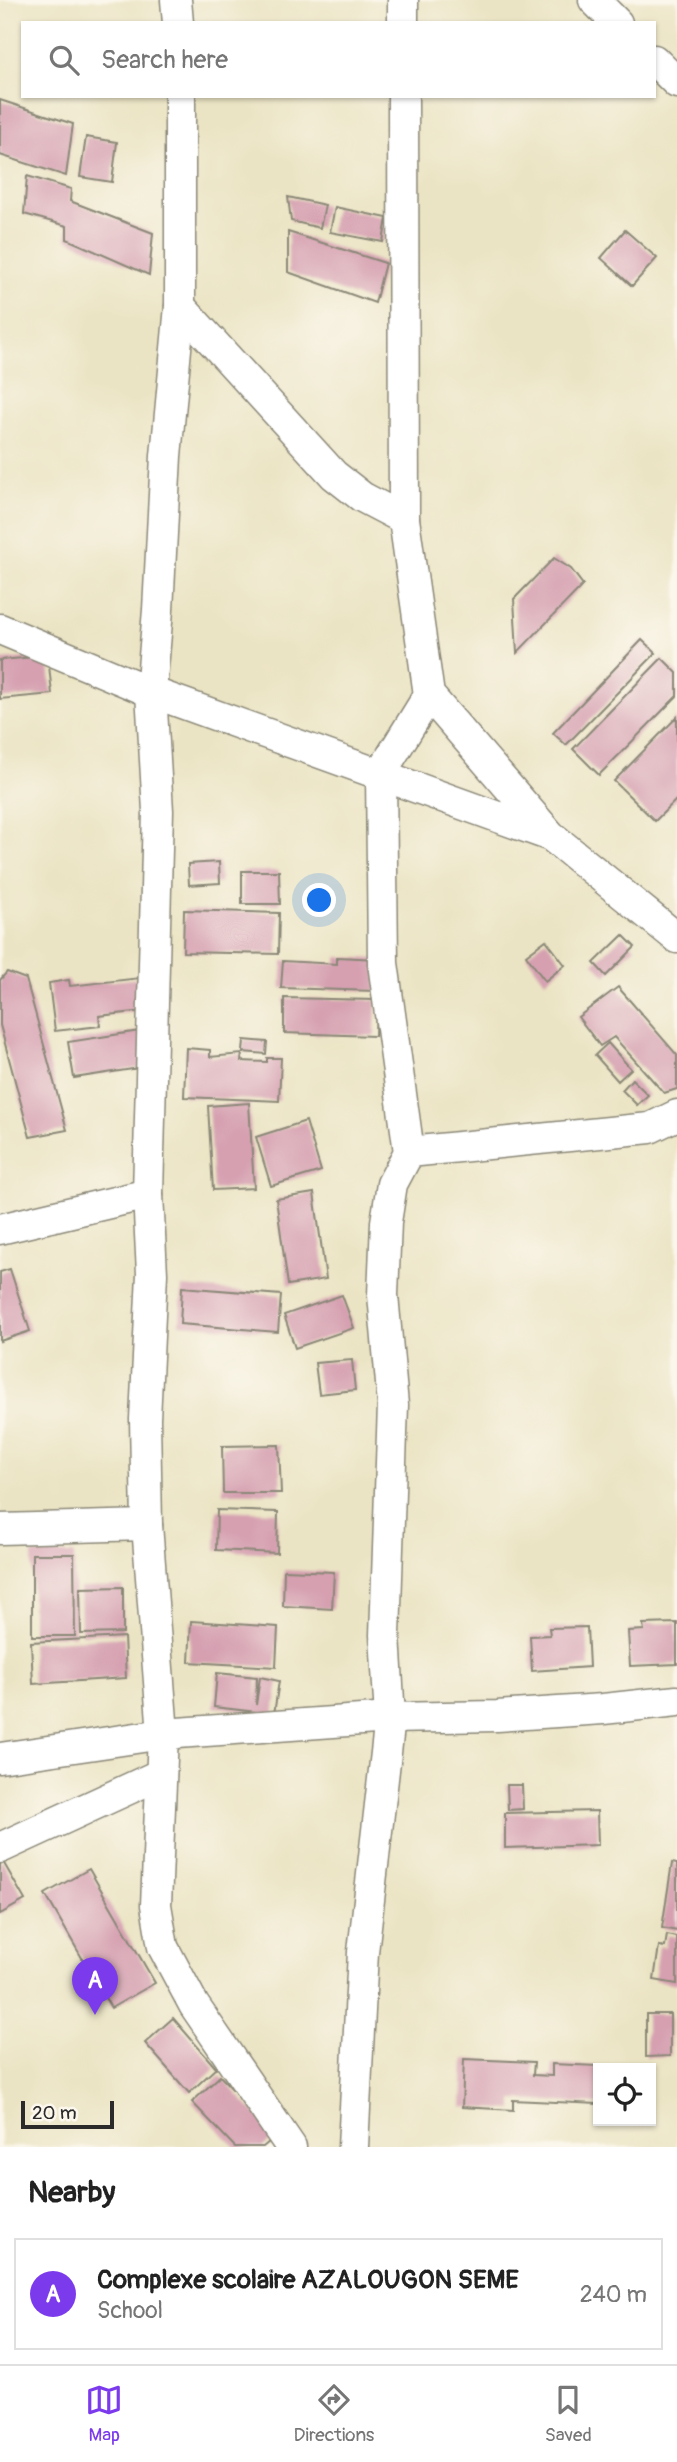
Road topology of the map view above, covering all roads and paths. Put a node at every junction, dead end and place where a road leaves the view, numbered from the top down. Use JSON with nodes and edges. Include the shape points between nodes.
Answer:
{"nodes":[{"id":1,"x":176,"y":0,"type":"edge"},
{"id":2,"x":403,"y":0,"type":"edge"},
{"id":3,"x":594,"y":0,"type":"edge"},
{"id":4,"x":178,"y":21,"type":"edge"},
{"id":5,"x":403,"y":21,"type":"edge"},
{"id":6,"x":615,"y":21,"type":"edge"},
{"id":7,"x":656,"y":62,"type":"edge"},
{"id":8,"x":677,"y":83,"type":"edge"},
{"id":9,"x":180,"y":98,"type":"edge"},
{"id":10,"x":403,"y":98,"type":"edge"},
{"id":11,"x":180,"y":306,"type":"junction"},
{"id":12,"x":404,"y":519,"type":"junction"},
{"id":13,"x":0,"y":629,"type":"edge"},
{"id":14,"x":151,"y":692,"type":"junction"},
{"id":15,"x":429,"y":695,"type":"junction"},
{"id":16,"x":381,"y":773,"type":"junction"},
{"id":17,"x":551,"y":836,"type":"junction"},
{"id":18,"x":677,"y":938,"type":"edge"},
{"id":19,"x":677,"y":1115,"type":"edge"},
{"id":20,"x":409,"y":1152,"type":"junction"},
{"id":21,"x":148,"y":1194,"type":"junction"},
{"id":22,"x":0,"y":1229,"type":"edge"},
{"id":23,"x":147,"y":1525,"type":"junction"},
{"id":24,"x":0,"y":1529,"type":"edge"},
{"id":25,"x":677,"y":1701,"type":"edge"},
{"id":26,"x":390,"y":1718,"type":"junction"},
{"id":27,"x":163,"y":1734,"type":"junction"},
{"id":28,"x":0,"y":1758,"type":"edge"},
{"id":29,"x":161,"y":1774,"type":"junction"},
{"id":30,"x":0,"y":1848,"type":"edge"},
{"id":31,"x":291,"y":2147,"type":"edge"},
{"id":32,"x":353,"y":2147,"type":"edge"}],
"edges":[{"from":1,"to":4,"type":"street"},
{"from":2,"to":5,"type":"street"},
{"from":3,"to":6,"type":"street"},
{"from":7,"to":8,"type":"street"},
{"from":9,"to":11,"type":"street"},
{"from":10,"to":12,"type":"street"},
{"from":11,"to":12,"type":"street","via":[[334,475],[362,497]]},
{"from":11,"to":14,"type":"street"},
{"from":12,"to":15,"type":"street"},
{"from":13,"to":14,"type":"street"},
{"from":14,"to":16,"type":"street"},
{"from":14,"to":21,"type":"street","via":[[158,811]]},
{"from":15,"to":16,"type":"street"},
{"from":15,"to":17,"type":"street"},
{"from":16,"to":17,"type":"street"},
{"from":16,"to":20,"type":"street","via":[[383,962]]},
{"from":17,"to":18,"type":"street"},
{"from":19,"to":20,"type":"street","via":[[650,1128]]},
{"from":20,"to":26,"type":"street","via":[[392,1184],[383,1295],[393,1405],[385,1623]]},
{"from":21,"to":22,"type":"street"},
{"from":21,"to":23,"type":"street","via":[[152,1273],[145,1419]]},
{"from":23,"to":24,"type":"street"},
{"from":23,"to":27,"type":"street"},
{"from":25,"to":26,"type":"street","via":[[497,1716]]},
{"from":26,"to":27,"type":"street"},
{"from":26,"to":32,"type":"street","via":[[363,1952]]},
{"from":27,"to":28,"type":"street"},
{"from":27,"to":29,"type":"street"},
{"from":29,"to":30,"type":"street"},
{"from":29,"to":31,"type":"street","via":[[155,1882],[163,1947],[208,2028]]}]}
